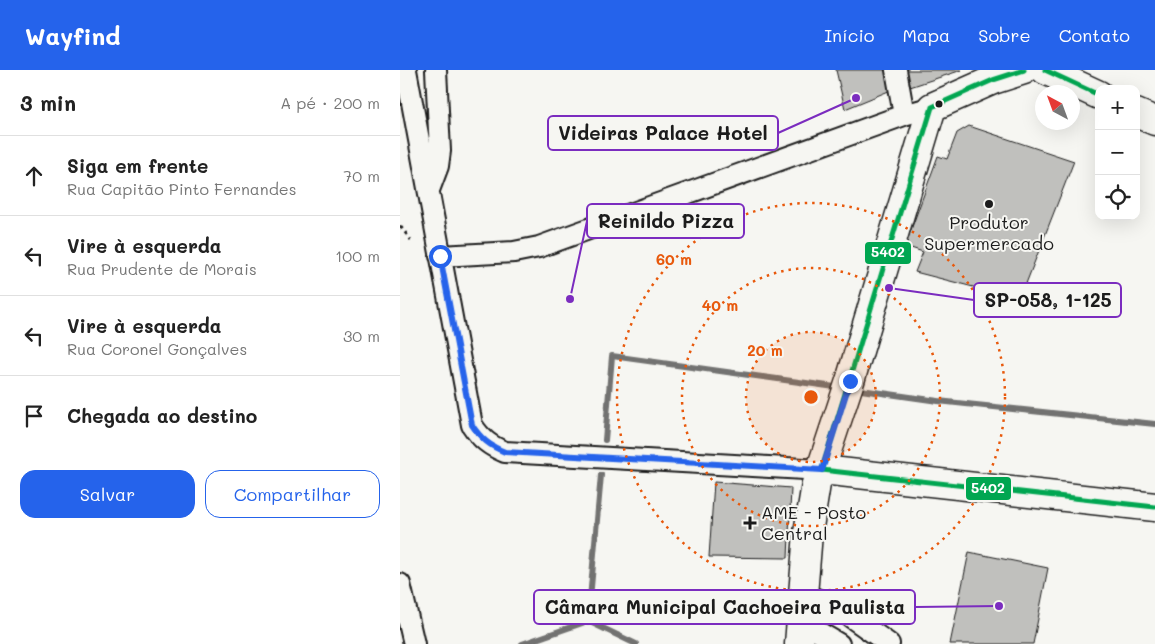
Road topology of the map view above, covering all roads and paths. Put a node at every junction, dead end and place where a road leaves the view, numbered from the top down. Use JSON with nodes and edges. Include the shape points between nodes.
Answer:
{"nodes":[{"id":1,"x":406,"y":70,"type":"edge"},
{"id":2,"x":436,"y":70,"type":"edge"},
{"id":3,"x":896,"y":70,"type":"edge"},
{"id":4,"x":1024,"y":70,"type":"edge"},
{"id":5,"x":1046,"y":70,"type":"edge"},
{"id":6,"x":1095,"y":93,"type":"edge"},
{"id":7,"x":932,"y":107,"type":"junction"},
{"id":8,"x":904,"y":115,"type":"junction"},
{"id":9,"x":1140,"y":115,"type":"edge"},
{"id":10,"x":1155,"y":122,"type":"edge"},
{"id":11,"x":428,"y":191,"type":"junction"},
{"id":12,"x":400,"y":226,"type":"edge"},
{"id":13,"x":411,"y":240,"type":"dead end"},
{"id":14,"x":440,"y":256,"type":"junction"},
{"id":15,"x":822,"y":470,"type":"junction"},
{"id":16,"x":1155,"y":507,"type":"edge"},
{"id":17,"x":402,"y":589,"type":"edge"},
{"id":18,"x":803,"y":593,"type":"junction"},
{"id":19,"x":799,"y":633,"type":"edge"},
{"id":20,"x":414,"y":644,"type":"edge"},
{"id":21,"x":840,"y":644,"type":"edge"},
{"id":22,"x":889,"y":644,"type":"edge"}],
"edges":[{"from":1,"to":11,"type":"street"},
{"from":2,"to":11,"type":"street","via":[[440,151]]},
{"from":3,"to":8,"type":"street"},
{"from":4,"to":7,"type":"main road"},
{"from":5,"to":6,"type":"main road"},
{"from":7,"to":8,"type":"street"},
{"from":7,"to":15,"type":"main road"},
{"from":8,"to":14,"type":"street","via":[[539,247],[514,252]]},
{"from":9,"to":10,"type":"main road"},
{"from":11,"to":14,"type":"street"},
{"from":12,"to":13,"type":"path"},
{"from":14,"to":15,"type":"street","via":[[472,425],[491,446],[505,452]]},
{"from":15,"to":16,"type":"main road"},
{"from":15,"to":18,"type":"main road","via":[[812,501]]},
{"from":17,"to":20,"type":"street"},
{"from":18,"to":19,"type":"main road"},
{"from":18,"to":22,"type":"street","via":[[844,612]]},
{"from":19,"to":21,"type":"street"}]}
